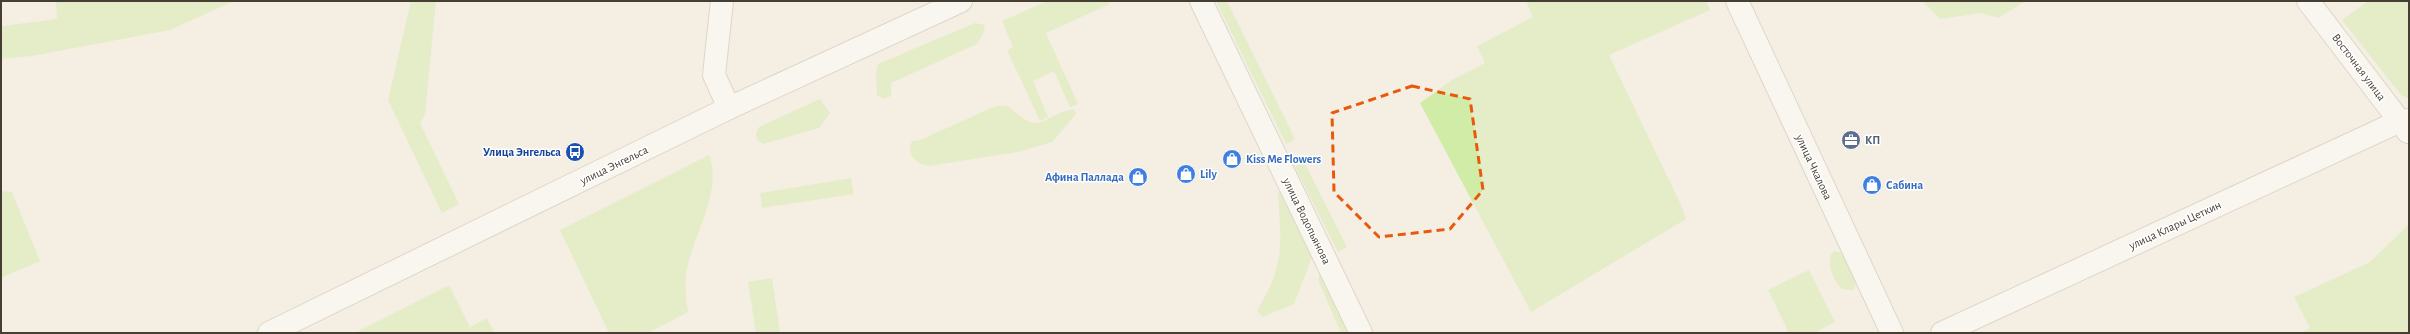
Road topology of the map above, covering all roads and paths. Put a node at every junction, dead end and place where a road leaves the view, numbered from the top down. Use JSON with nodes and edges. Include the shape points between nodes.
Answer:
{"nodes":[{"id":1,"x":722,"y":1,"type":"edge"},
{"id":2,"x":961,"y":1,"type":"edge"},
{"id":3,"x":1202,"y":1,"type":"edge"},
{"id":4,"x":1737,"y":1,"type":"edge"},
{"id":5,"x":2308,"y":1,"type":"edge"},
{"id":6,"x":729,"y":108,"type":"junction"},
{"id":7,"x":2406,"y":125,"type":"edge"},
{"id":8,"x":269,"y":333,"type":"edge"},
{"id":9,"x":1361,"y":333,"type":"edge"},
{"id":10,"x":1892,"y":333,"type":"edge"},
{"id":11,"x":1942,"y":333,"type":"edge"}],
"edges":[{"from":1,"to":6,"type":"street","via":[[714,75]]},
{"from":2,"to":6,"type":"street","name":"улица Энгельса"},
{"from":3,"to":9,"type":"street","name":"улица Водопьянова"},
{"from":4,"to":10,"type":"street","name":"улица Чкалова"},
{"from":5,"to":7,"type":"street","name":"Восточная улица"},
{"from":6,"to":8,"type":"street","name":"улица Энгельса"},
{"from":7,"to":11,"type":"street","name":"улица Клары Цеткин"}]}
